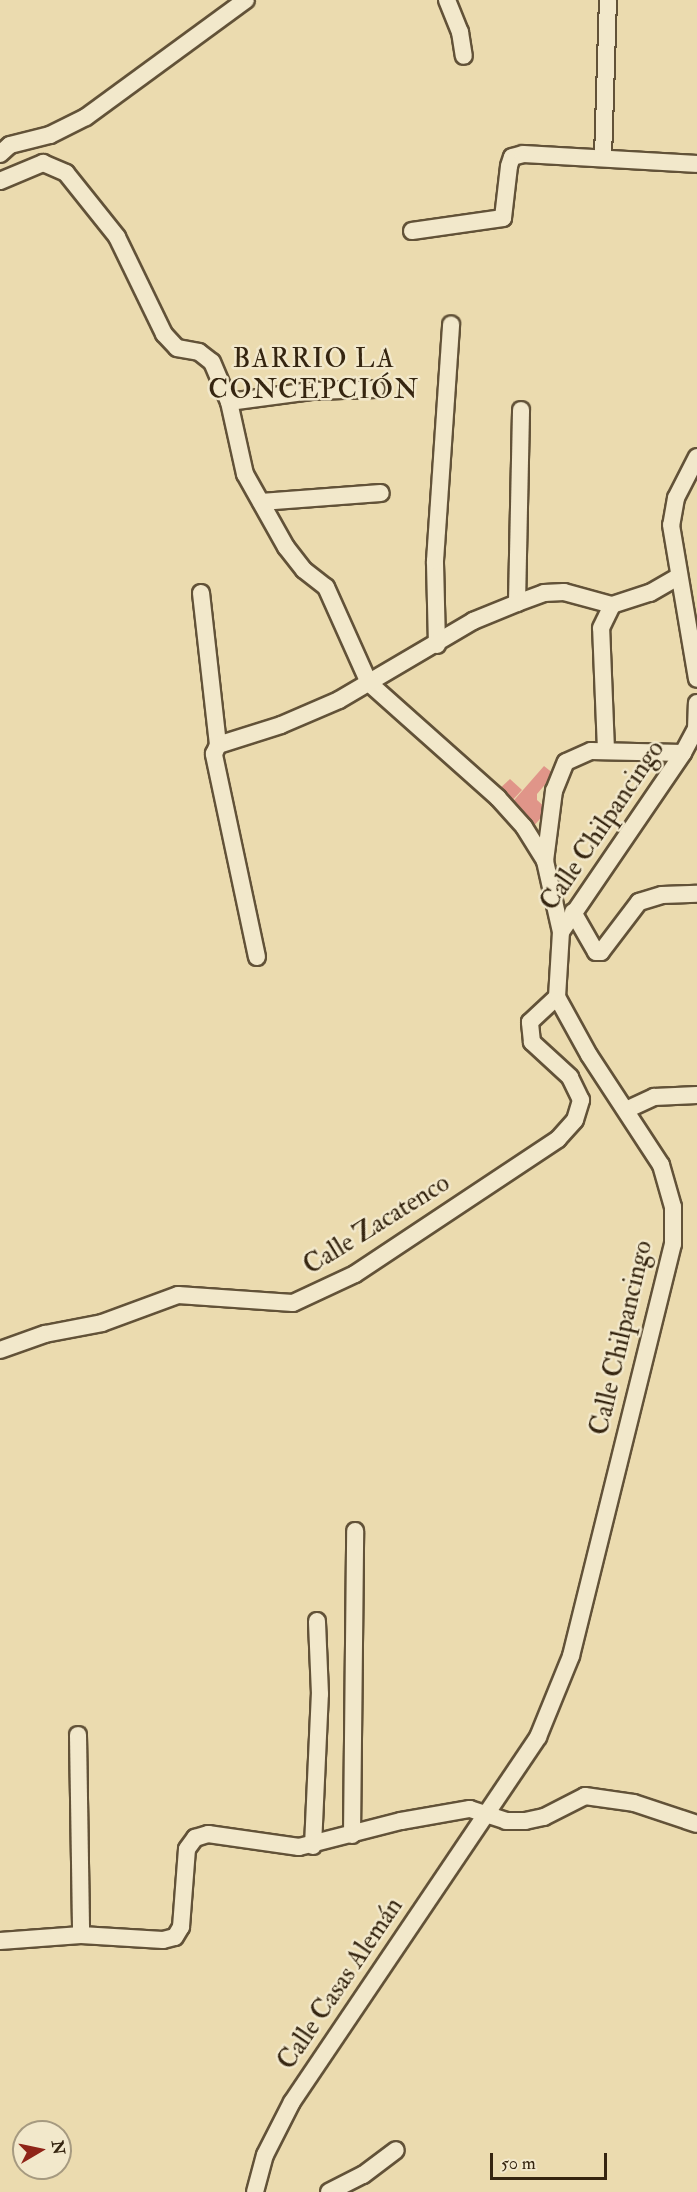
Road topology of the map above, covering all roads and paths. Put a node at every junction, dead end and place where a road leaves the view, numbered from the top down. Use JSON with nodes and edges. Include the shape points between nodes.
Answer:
{"nodes":[{"id":1,"x":246,"y":0,"type":"edge"},
{"id":2,"x":447,"y":0,"type":"edge"},
{"id":3,"x":608,"y":0,"type":"edge"},
{"id":4,"x":464,"y":56,"type":"dead end"},
{"id":5,"x":0,"y":154,"type":"edge"},
{"id":6,"x":603,"y":158,"type":"junction"},
{"id":7,"x":697,"y":164,"type":"edge"},
{"id":8,"x":0,"y":181,"type":"edge"},
{"id":9,"x":412,"y":231,"type":"dead end"},
{"id":10,"x":451,"y":325,"type":"dead end"},
{"id":11,"x":376,"y":389,"type":"dead end"},
{"id":12,"x":228,"y":402,"type":"junction"},
{"id":13,"x":521,"y":410,"type":"dead end"},
{"id":14,"x":697,"y":457,"type":"edge"},
{"id":15,"x":381,"y":493,"type":"dead end"},
{"id":16,"x":261,"y":502,"type":"junction"},
{"id":17,"x":678,"y":577,"type":"junction"},
{"id":18,"x":201,"y":593,"type":"dead end"},
{"id":19,"x":517,"y":603,"type":"junction"},
{"id":20,"x":612,"y":605,"type":"junction"},
{"id":21,"x":437,"y":645,"type":"junction"},
{"id":22,"x":697,"y":679,"type":"edge"},
{"id":23,"x":369,"y":683,"type":"junction"},
{"id":24,"x":697,"y":703,"type":"edge"},
{"id":25,"x":696,"y":729,"type":"edge"},
{"id":26,"x":218,"y":745,"type":"junction"},
{"id":27,"x":606,"y":750,"type":"junction"},
{"id":28,"x":683,"y":753,"type":"junction"},
{"id":29,"x":544,"y":861,"type":"junction"},
{"id":30,"x":697,"y":894,"type":"edge"},
{"id":31,"x":573,"y":912,"type":"junction"},
{"id":32,"x":561,"y":933,"type":"junction"},
{"id":33,"x":256,"y":957,"type":"dead end"},
{"id":34,"x":557,"y":997,"type":"junction"},
{"id":35,"x":697,"y":1095,"type":"edge"},
{"id":36,"x":626,"y":1110,"type":"junction"},
{"id":37,"x":1,"y":1354,"type":"edge"},
{"id":38,"x":355,"y":1531,"type":"dead end"},
{"id":39,"x":317,"y":1621,"type":"dead end"},
{"id":40,"x":78,"y":1735,"type":"dead end"},
{"id":41,"x":488,"y":1814,"type":"junction"},
{"id":42,"x":697,"y":1824,"type":"edge"},
{"id":43,"x":352,"y":1835,"type":"junction"},
{"id":44,"x":313,"y":1846,"type":"junction"},
{"id":45,"x":81,"y":1935,"type":"junction"},
{"id":46,"x":0,"y":1941,"type":"edge"},
{"id":47,"x":396,"y":2150,"type":"dead end"},
{"id":48,"x":255,"y":2192,"type":"edge"},
{"id":49,"x":329,"y":2192,"type":"edge"}],
"edges":[{"from":1,"to":5,"type":"street","via":[[86,117],[50,135],[10,145]]},
{"from":2,"to":4,"type":"street","via":[[460,32]]},
{"from":3,"to":6,"type":"street"},
{"from":6,"to":7,"type":"street"},
{"from":6,"to":9,"type":"street","via":[[523,154],[512,157],[503,218]]},
{"from":8,"to":12,"type":"street","name":"Calle Chilpancingo","via":[[43,163],[66,172],[117,237],[164,334],[177,348],[199,352],[212,362]]},
{"from":10,"to":21,"type":"street","via":[[435,561]]},
{"from":11,"to":12,"type":"street","via":[[312,391]]},
{"from":12,"to":16,"type":"street","name":"Calle Chilpancingo","via":[[242,464]]},
{"from":13,"to":19,"type":"street"},
{"from":14,"to":17,"type":"street","via":[[676,498],[671,525]]},
{"from":15,"to":16,"type":"street"},
{"from":16,"to":23,"type":"street","name":"Calle Chilpancingo","via":[[286,547],[304,570],[327,587]]},
{"from":17,"to":20,"type":"street","via":[[650,593]]},
{"from":17,"to":22,"type":"street"},
{"from":18,"to":26,"type":"street"},
{"from":19,"to":20,"type":"street","via":[[544,593],[564,592]]},
{"from":19,"to":21,"type":"street","via":[[473,621]]},
{"from":20,"to":27,"type":"street","via":[[601,628]]},
{"from":21,"to":23,"type":"street"},
{"from":23,"to":26,"type":"street","via":[[281,725]]},
{"from":23,"to":29,"type":"street","name":"Calle Chilpancingo","via":[[498,798],[524,827]]},
{"from":24,"to":25,"type":"street","name":"Calle Chilpancingo"},
{"from":25,"to":28,"type":"street","name":"Calle Chilpancingo"},
{"from":26,"to":33,"type":"street","via":[[214,754]]},
{"from":27,"to":28,"type":"street"},
{"from":27,"to":29,"type":"street","via":[[579,755],[566,762],[558,775]]},
{"from":28,"to":31,"type":"street","name":"Calle Chilpancingo"},
{"from":29,"to":32,"type":"street"},
{"from":30,"to":31,"type":"street","via":[[662,895],[639,902],[601,952],[596,952]]},
{"from":31,"to":32,"type":"street","name":"Calle Chilpancingo"},
{"from":32,"to":34,"type":"street","name":"Calle Chilpancingo"},
{"from":34,"to":36,"type":"street","name":"Calle Chilpancingo"},
{"from":34,"to":37,"type":"street","name":"Calle Zacatenco","via":[[530,1022],[532,1041],[570,1077],[581,1100],[575,1120],[558,1139],[355,1274],[293,1303],[178,1295],[102,1323],[45,1334]]},
{"from":35,"to":36,"type":"street","via":[[654,1097]]},
{"from":36,"to":41,"type":"street","name":"Calle Chilpancingo","via":[[661,1165],[668,1186],[673,1244],[571,1656],[538,1737]]},
{"from":38,"to":43,"type":"street"},
{"from":39,"to":44,"type":"street","via":[[320,1694]]},
{"from":40,"to":45,"type":"street"},
{"from":41,"to":42,"type":"street","via":[[525,1821],[544,1817],[585,1796],[634,1803]]},
{"from":41,"to":43,"type":"street","via":[[470,1809],[447,1812]]},
{"from":41,"to":48,"type":"street","name":"Calle Casas Alemán","via":[[292,2102],[265,2155]]},
{"from":43,"to":44,"type":"street"},
{"from":44,"to":45,"type":"street","via":[[208,1834],[195,1838],[187,1850],[182,1927],[176,1937],[162,1940]]},
{"from":45,"to":46,"type":"street"},
{"from":47,"to":49,"type":"street","via":[[356,2179]]}]}
